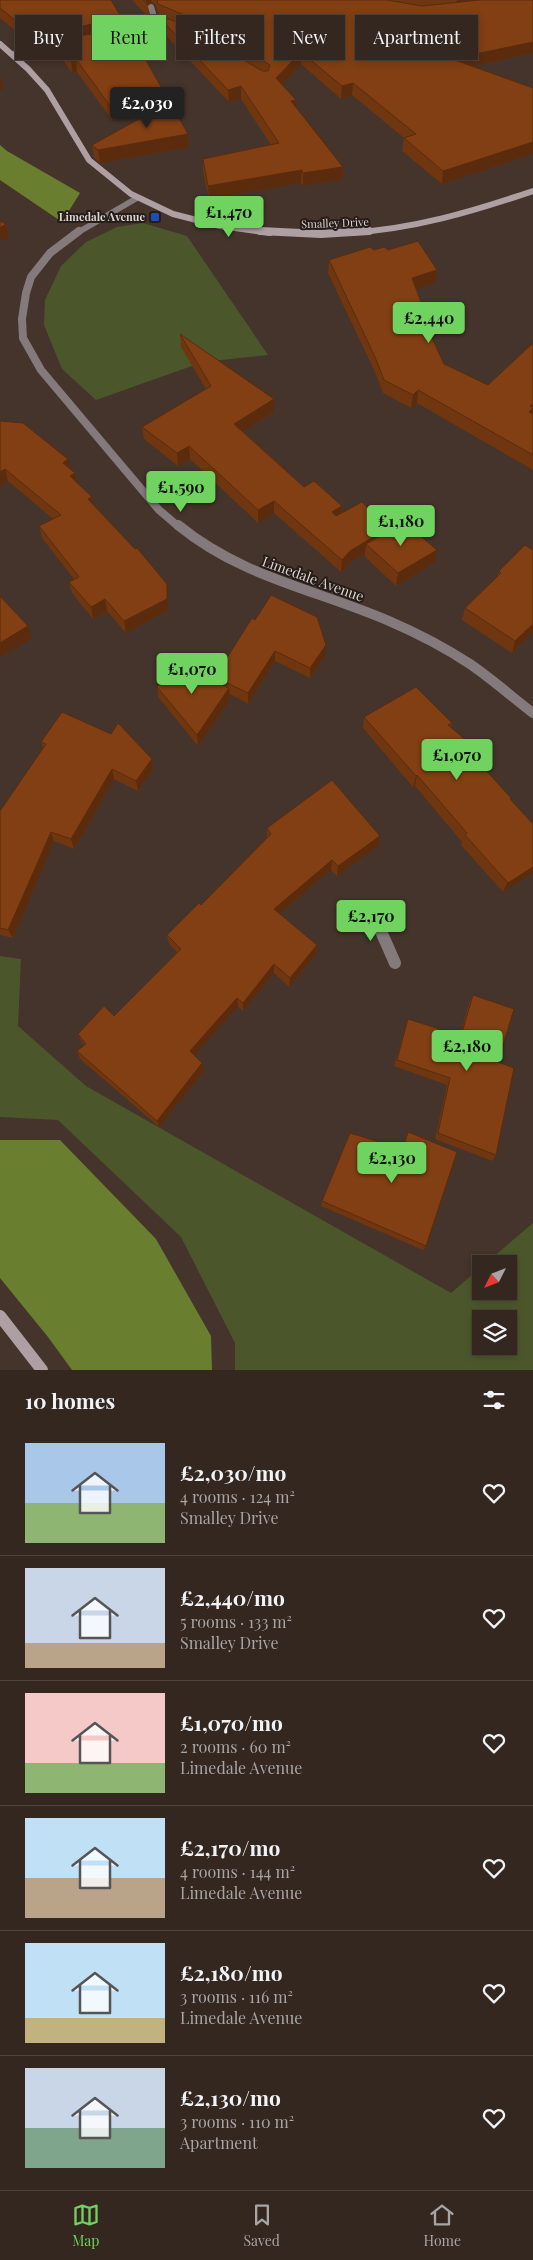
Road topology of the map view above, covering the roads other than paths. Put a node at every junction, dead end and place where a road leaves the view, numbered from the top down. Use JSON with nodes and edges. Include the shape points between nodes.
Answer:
{"nodes":[{"id":1,"x":151,"y":7,"type":"dead end"},
{"id":2,"x":153,"y":15,"type":"edge"},
{"id":3,"x":0,"y":44,"type":"edge"},
{"id":4,"x":13,"y":54,"type":"joint"},
{"id":5,"x":533,"y":191,"type":"edge"},
{"id":6,"x":137,"y":198,"type":"junction"},
{"id":7,"x":532,"y":709,"type":"edge"},
{"id":8,"x":372,"y":911,"type":"dead end"},
{"id":9,"x":395,"y":963,"type":"dead end"},
{"id":10,"x":0,"y":1316,"type":"edge"},
{"id":11,"x":42,"y":1370,"type":"edge"}],
"edges":[{"from":1,"to":2,"type":"street"},
{"from":3,"to":4,"type":"street","name":"Smalley Drive"},
{"from":4,"to":6,"type":"street","name":"Smalley Drive","via":[[42,82],[95,167]]},
{"from":5,"to":6,"type":"street","name":"Smalley Drive","via":[[461,215],[390,230],[350,234],[270,234],[194,220]]},
{"from":6,"to":7,"type":"street","name":"Limedale Avenue","via":[[64,242],[41,262],[31,276],[24,296],[22,331],[28,350],[41,370],[159,510],[191,536],[259,574],[387,620],[430,640],[470,664]]},
{"from":8,"to":9,"type":"street"},
{"from":10,"to":11,"type":"street"}]}
